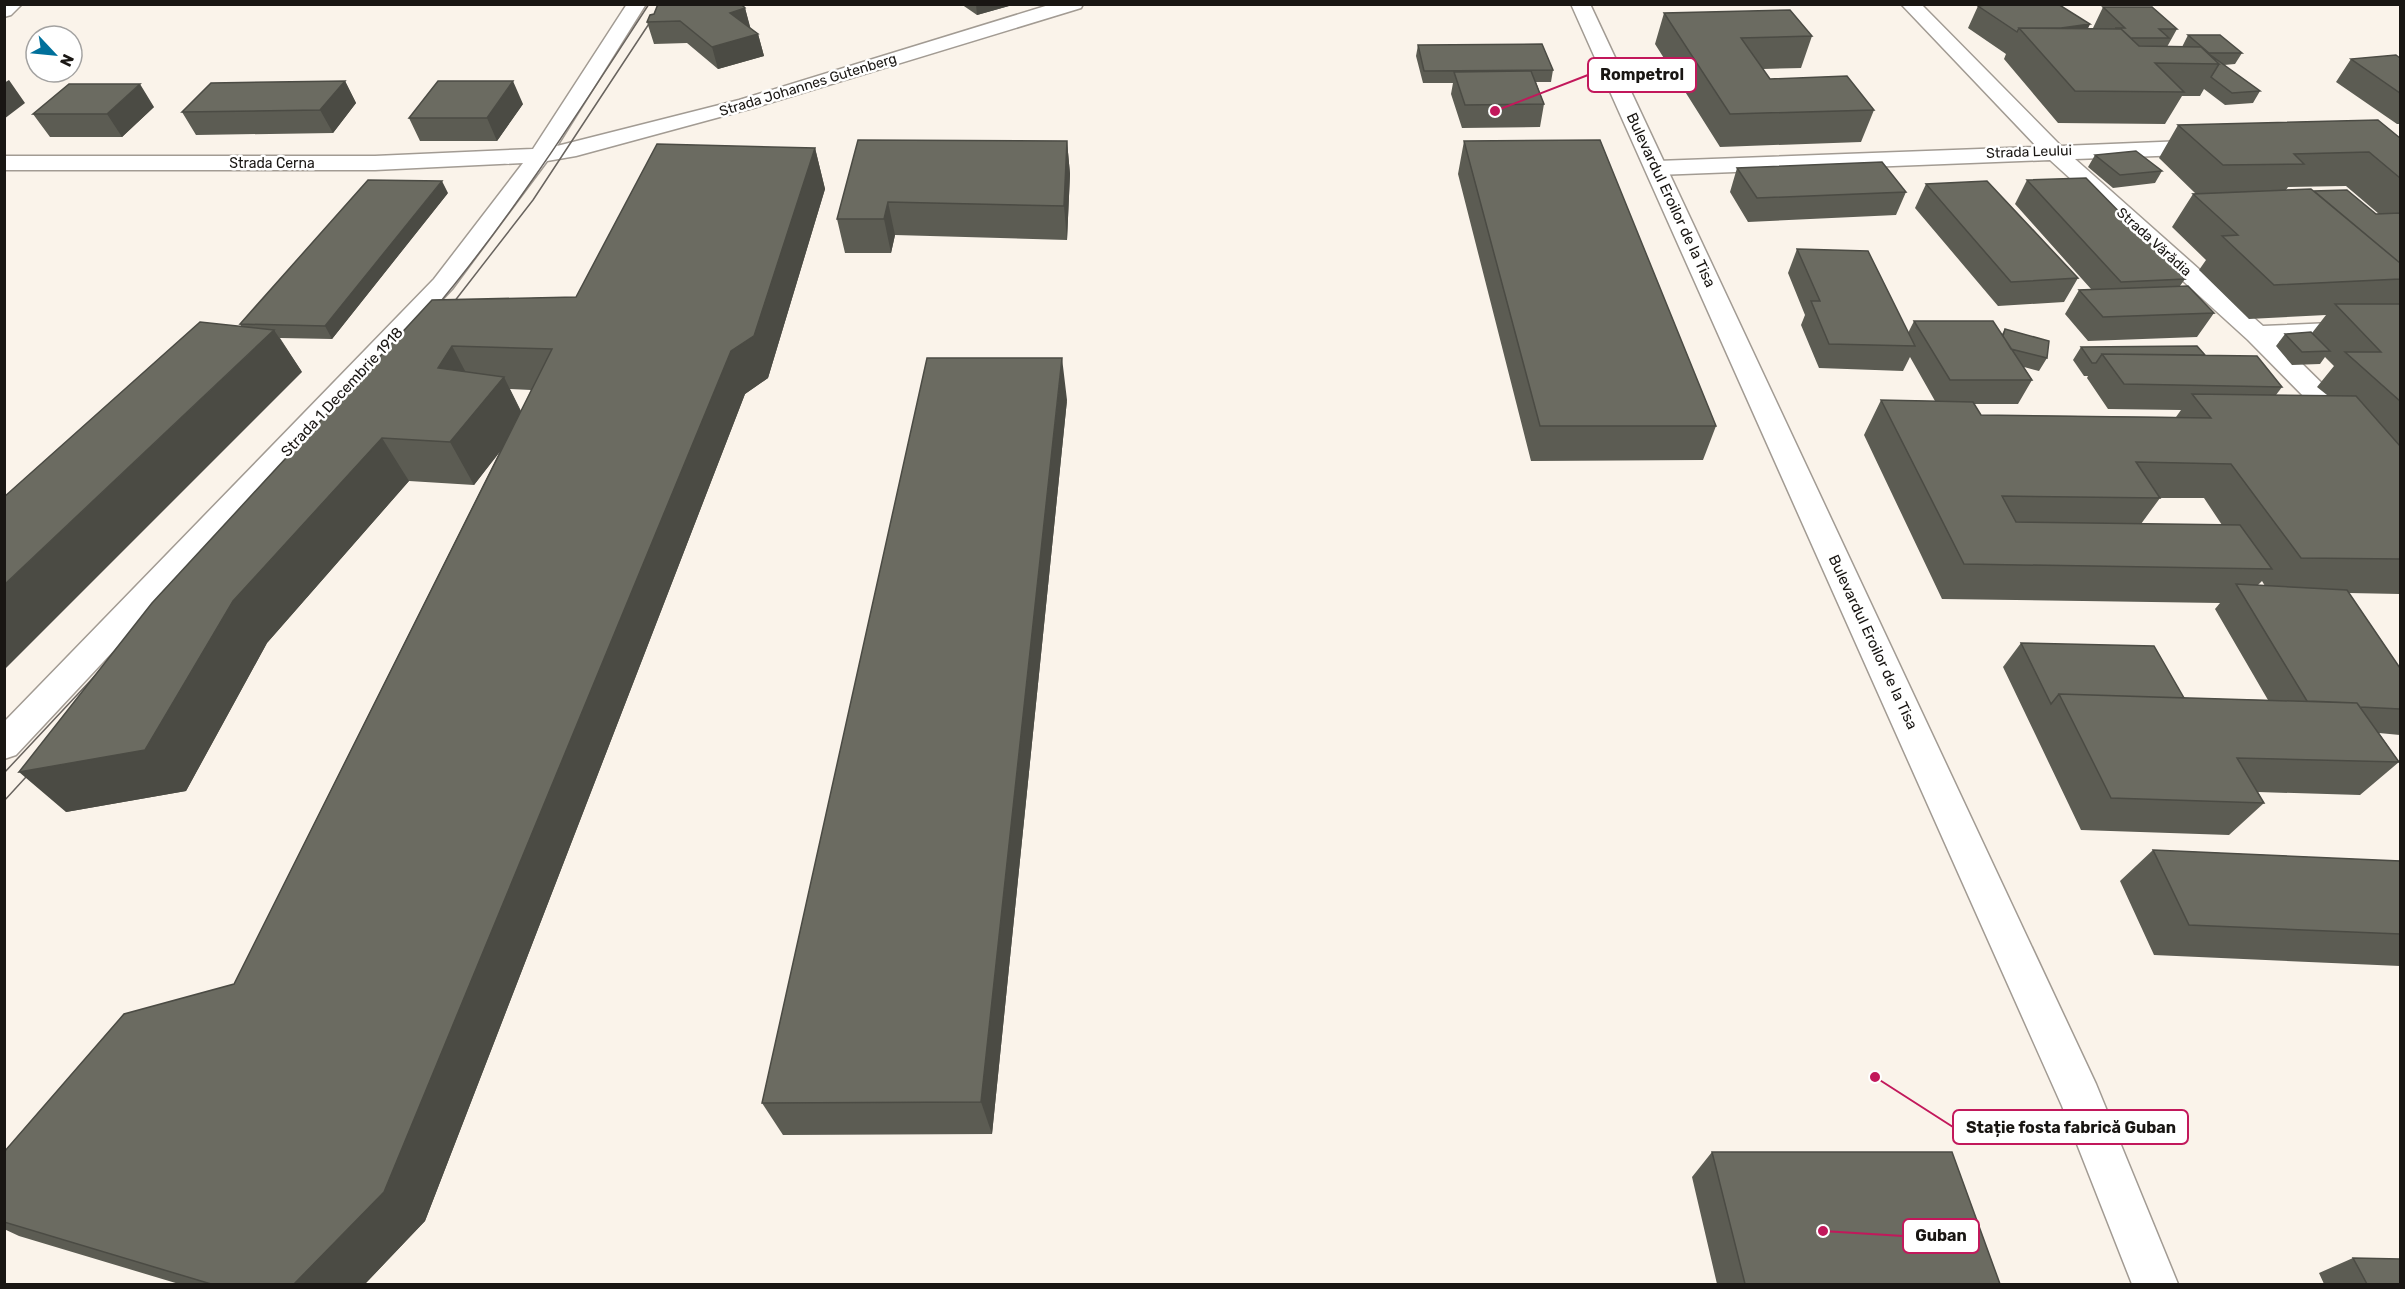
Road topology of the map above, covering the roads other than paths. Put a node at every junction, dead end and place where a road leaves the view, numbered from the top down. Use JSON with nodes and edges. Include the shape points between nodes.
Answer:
{"nodes":[{"id":1,"x":13,"y":4,"type":"edge"},
{"id":2,"x":637,"y":4,"type":"edge"},
{"id":3,"x":1074,"y":4,"type":"edge"},
{"id":4,"x":1580,"y":4,"type":"edge"},
{"id":5,"x":1910,"y":4,"type":"edge"},
{"id":6,"x":4,"y":11,"type":"edge"},
{"id":7,"x":2226,"y":147,"type":"edge"},
{"id":8,"x":2053,"y":151,"type":"junction"},
{"id":9,"x":540,"y":155,"type":"junction"},
{"id":10,"x":4,"y":163,"type":"edge"},
{"id":11,"x":1657,"y":168,"type":"junction"},
{"id":12,"x":2400,"y":328,"type":"edge"},
{"id":13,"x":2257,"y":334,"type":"junction"},
{"id":14,"x":2400,"y":477,"type":"edge"},
{"id":15,"x":4,"y":745,"type":"edge"},
{"id":16,"x":2155,"y":1284,"type":"edge"}],
"edges":[{"from":1,"to":6,"type":"street"},
{"from":2,"to":9,"type":"street","name":"Strada 1 Decembrie 1918"},
{"from":3,"to":9,"type":"street","name":"Strada Johannes Gutenberg","via":[[647,132]]},
{"from":4,"to":11,"type":"street","name":"Bulevardul Eroilor de la Tisa"},
{"from":5,"to":8,"type":"street","name":"Strada Vărădia"},
{"from":7,"to":8,"type":"street","name":"Strada Leului"},
{"from":8,"to":11,"type":"street","name":"Strada Leului"},
{"from":8,"to":13,"type":"street","name":"Strada Vărădia"},
{"from":9,"to":10,"type":"street","name":"Strada Cerna","via":[[375,163]]},
{"from":9,"to":15,"type":"street","name":"Strada 1 Decembrie 1918","via":[[443,284]]},
{"from":11,"to":16,"type":"street","name":"Bulevardul Eroilor de la Tisa","via":[[2076,1088]]},
{"from":12,"to":13,"type":"street"},
{"from":13,"to":14,"type":"street","name":"Strada Vărădia"}]}
